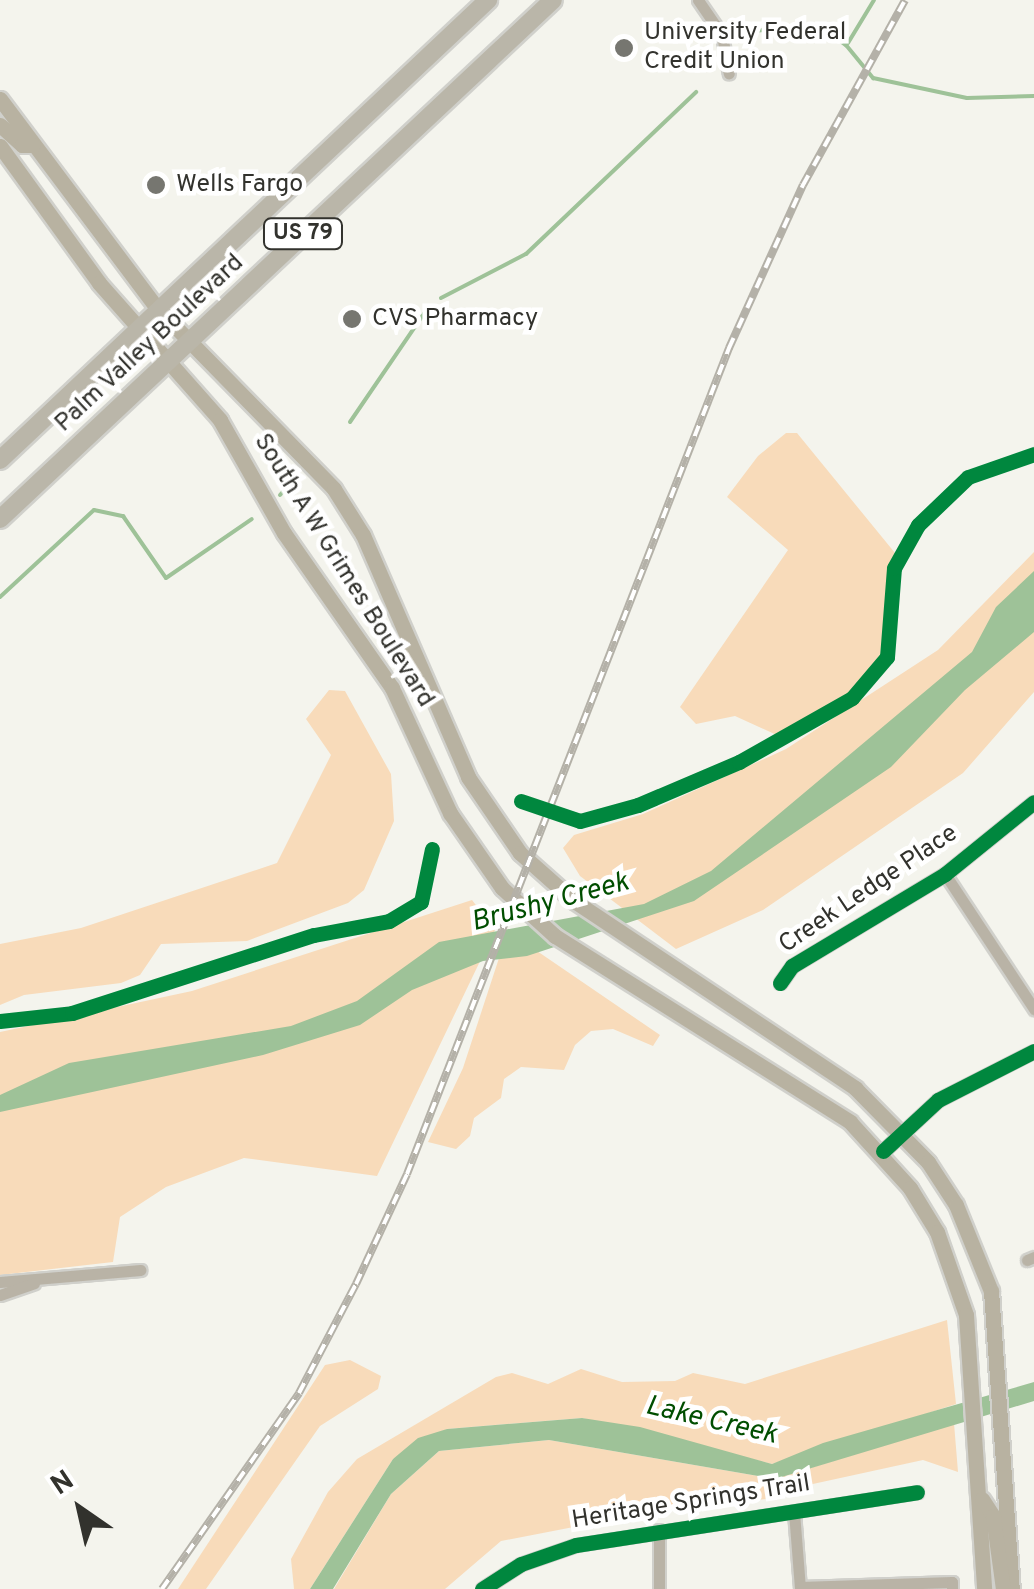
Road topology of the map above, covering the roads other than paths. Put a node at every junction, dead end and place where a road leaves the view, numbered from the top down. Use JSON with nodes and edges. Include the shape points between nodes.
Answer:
{"nodes":[{"id":1,"x":488,"y":0,"type":"edge"},
{"id":2,"x":553,"y":0,"type":"edge"},
{"id":3,"x":698,"y":0,"type":"edge"},
{"id":4,"x":728,"y":72,"type":"dead end"},
{"id":5,"x":0,"y":99,"type":"edge"},
{"id":6,"x":0,"y":125,"type":"edge"},
{"id":7,"x":32,"y":145,"type":"junction"},
{"id":8,"x":0,"y":146,"type":"edge"},
{"id":9,"x":157,"y":308,"type":"junction"},
{"id":10,"x":136,"y":327,"type":"junction"},
{"id":11,"x":187,"y":343,"type":"junction"},
{"id":12,"x":167,"y":362,"type":"junction"},
{"id":13,"x":0,"y":460,"type":"edge"},
{"id":14,"x":0,"y":519,"type":"edge"},
{"id":15,"x":1034,"y":802,"type":"edge"},
{"id":16,"x":944,"y":874,"type":"junction"},
{"id":17,"x":780,"y":983,"type":"dead end"},
{"id":18,"x":1034,"y":1009,"type":"edge"},
{"id":19,"x":1034,"y":1051,"type":"edge"},
{"id":20,"x":902,"y":1131,"type":"junction"},
{"id":21,"x":883,"y":1151,"type":"junction"},
{"id":22,"x":140,"y":1270,"type":"dead end"},
{"id":23,"x":0,"y":1282,"type":"edge"},
{"id":24,"x":34,"y":1283,"type":"junction"},
{"id":25,"x":0,"y":1295,"type":"edge"},
{"id":26,"x":980,"y":1488,"type":"junction"},
{"id":27,"x":917,"y":1492,"type":"dead end"},
{"id":28,"x":794,"y":1512,"type":"junction"},
{"id":29,"x":659,"y":1530,"type":"junction"},
{"id":30,"x":800,"y":1588,"type":"edge"},
{"id":31,"x":482,"y":1589,"type":"edge"},
{"id":32,"x":660,"y":1589,"type":"edge"},
{"id":33,"x":952,"y":1589,"type":"edge"},
{"id":34,"x":984,"y":1589,"type":"edge"},
{"id":35,"x":1002,"y":1589,"type":"edge"},
{"id":36,"x":1012,"y":1589,"type":"edge"}],
"edges":[{"from":1,"to":9,"type":"highway","name":"Palm Valley Boulevard","number":"US 79"},
{"from":2,"to":11,"type":"highway","name":"Palm Valley Boulevard","number":"US 79"},
{"from":3,"to":4,"type":"street","via":[[722,35]]},
{"from":5,"to":7,"type":"main road","name":"South A W Grimes Boulevard"},
{"from":6,"to":7,"type":"main road","via":[[22,145]]},
{"from":7,"to":9,"type":"main road","name":"South A W Grimes Boulevard"},
{"from":8,"to":10,"type":"main road","name":"South A W Grimes Boulevard"},
{"from":9,"to":10,"type":"highway","name":"Palm Valley Boulevard","number":"US 79"},
{"from":9,"to":11,"type":"main road","name":"South A W Grimes Boulevard"},
{"from":10,"to":12,"type":"main road","name":"South A W Grimes Boulevard"},
{"from":10,"to":13,"type":"highway","name":"Palm Valley Boulevard","number":"US 79"},
{"from":11,"to":12,"type":"highway","name":"Palm Valley Boulevard","number":"US 79"},
{"from":11,"to":20,"type":"main road","name":"South A W Grimes Boulevard","via":[[334,489],[363,535],[468,777],[524,858],[562,892],[855,1088]]},
{"from":12,"to":14,"type":"highway","name":"Palm Valley Boulevard","number":"US 79"},
{"from":12,"to":21,"type":"main road","name":"South A W Grimes Boulevard","via":[[220,420],[284,533],[386,679],[479,859],[534,920],[813,1096]]},
{"from":15,"to":16,"type":"street","name":"Creek Ledge Place"},
{"from":16,"to":17,"type":"street","name":"Creek Ledge Place","via":[[792,966]]},
{"from":16,"to":18,"type":"street"},
{"from":19,"to":20,"type":"street","via":[[938,1100]]},
{"from":20,"to":21,"type":"street"},
{"from":20,"to":36,"type":"main road","name":"South A W Grimes Boulevard","via":[[956,1205],[991,1290]]},
{"from":21,"to":26,"type":"main road","name":"South A W Grimes Boulevard","via":[[936,1232],[970,1339]]},
{"from":22,"to":24,"type":"street"},
{"from":23,"to":24,"type":"street"},
{"from":24,"to":25,"type":"street"},
{"from":26,"to":34,"type":"main road","name":"South A W Grimes Boulevard"},
{"from":26,"to":35,"type":"main road","via":[[993,1516]]},
{"from":27,"to":28,"type":"street","name":"Heritage Springs Trail"},
{"from":28,"to":29,"type":"street","name":"Heritage Springs Trail","via":[[721,1527]]},
{"from":28,"to":30,"type":"street"},
{"from":29,"to":31,"type":"street","name":"Heritage Springs Trail","via":[[542,1555]]},
{"from":29,"to":32,"type":"street"},
{"from":30,"to":33,"type":"street","via":[[952,1582]]}]}
